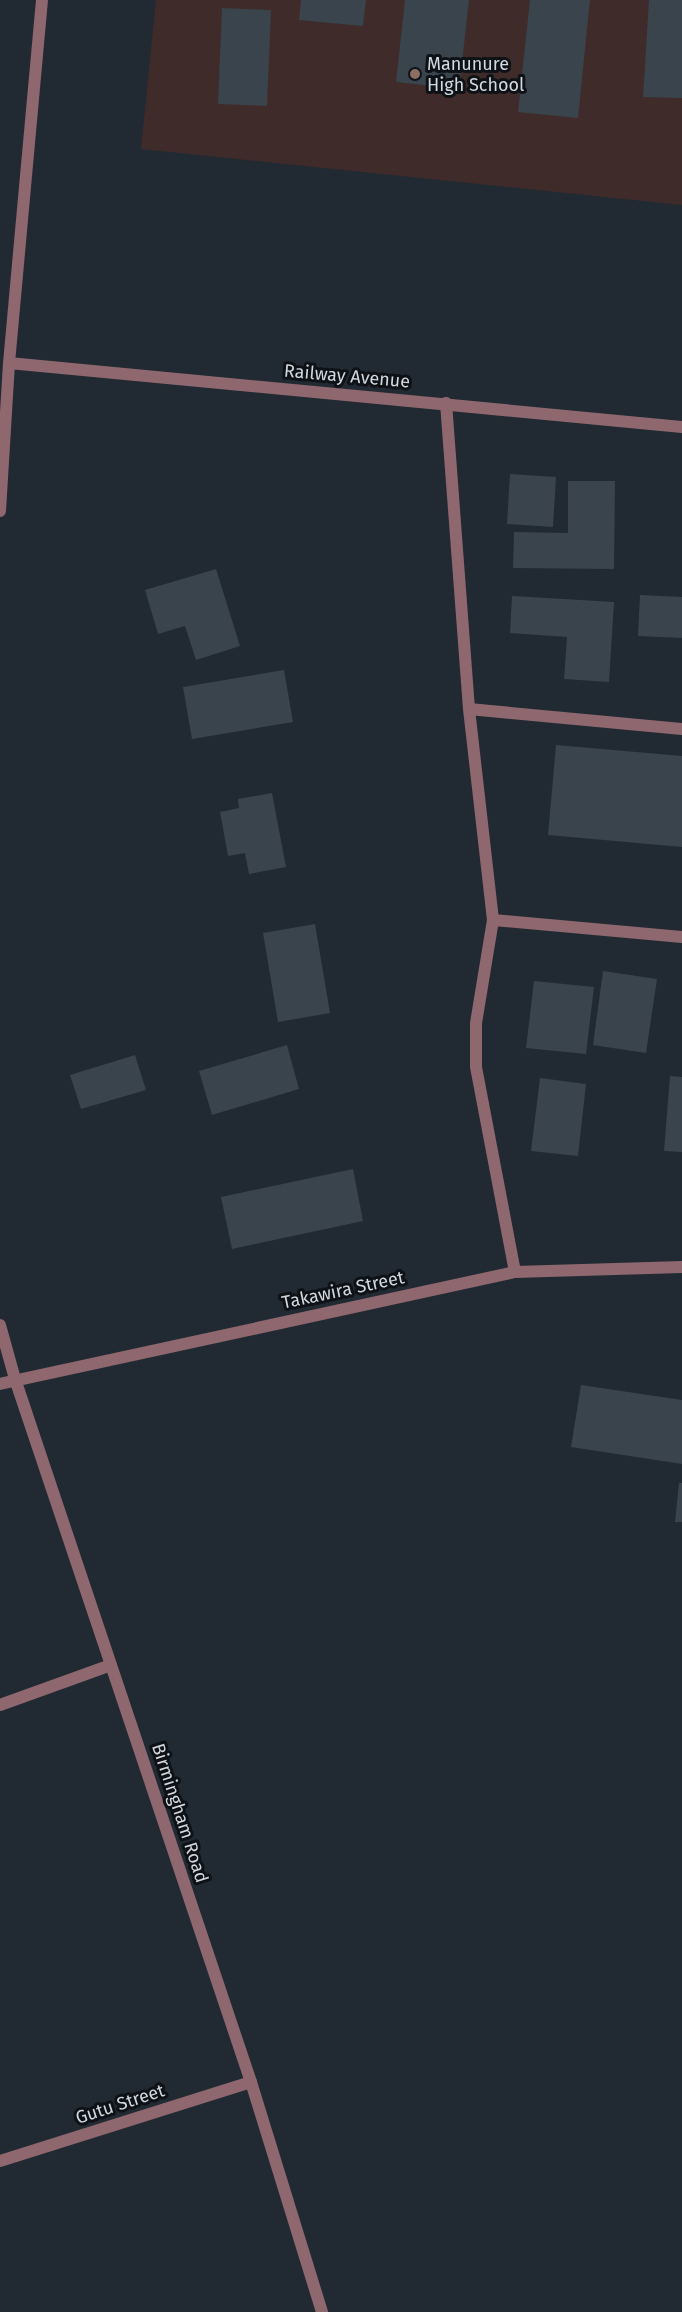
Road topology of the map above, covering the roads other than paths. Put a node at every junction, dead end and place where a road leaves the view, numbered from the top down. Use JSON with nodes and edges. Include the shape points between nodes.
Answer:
{"nodes":[{"id":1,"x":42,"y":0,"type":"edge"},
{"id":2,"x":5,"y":362,"type":"edge"},
{"id":3,"x":446,"y":404,"type":"junction"},
{"id":4,"x":682,"y":427,"type":"edge"},
{"id":5,"x":0,"y":511,"type":"edge"},
{"id":6,"x":469,"y":709,"type":"junction"},
{"id":7,"x":682,"y":729,"type":"edge"},
{"id":8,"x":493,"y":920,"type":"junction"},
{"id":9,"x":682,"y":937,"type":"edge"},
{"id":10,"x":682,"y":1267,"type":"edge"},
{"id":11,"x":515,"y":1272,"type":"junction"},
{"id":12,"x":0,"y":1325,"type":"edge"},
{"id":13,"x":15,"y":1379,"type":"junction"},
{"id":14,"x":0,"y":1384,"type":"edge"},
{"id":15,"x":111,"y":1665,"type":"junction"},
{"id":16,"x":0,"y":1705,"type":"edge"},
{"id":17,"x":250,"y":2082,"type":"junction"},
{"id":18,"x":0,"y":2161,"type":"edge"},
{"id":19,"x":322,"y":2312,"type":"edge"}],
"edges":[{"from":1,"to":2,"type":"street"},
{"from":2,"to":3,"type":"street","name":"Railway Avenue"},
{"from":2,"to":5,"type":"street"},
{"from":3,"to":4,"type":"street","name":"Railway Avenue"},
{"from":3,"to":6,"type":"street"},
{"from":6,"to":7,"type":"street"},
{"from":6,"to":8,"type":"street"},
{"from":8,"to":9,"type":"street"},
{"from":8,"to":11,"type":"street","via":[[476,1023],[476,1067]]},
{"from":10,"to":11,"type":"street","name":"Takawira Street"},
{"from":11,"to":13,"type":"street","name":"Takawira Street"},
{"from":12,"to":13,"type":"street","name":"Birmingham Road"},
{"from":13,"to":14,"type":"street","name":"Takawira Street"},
{"from":13,"to":15,"type":"street","name":"Birmingham Road"},
{"from":15,"to":16,"type":"street"},
{"from":15,"to":17,"type":"street","name":"Birmingham Road"},
{"from":17,"to":18,"type":"street","name":"Gutu Street"},
{"from":17,"to":19,"type":"street","name":"Birmingham Road"}]}
